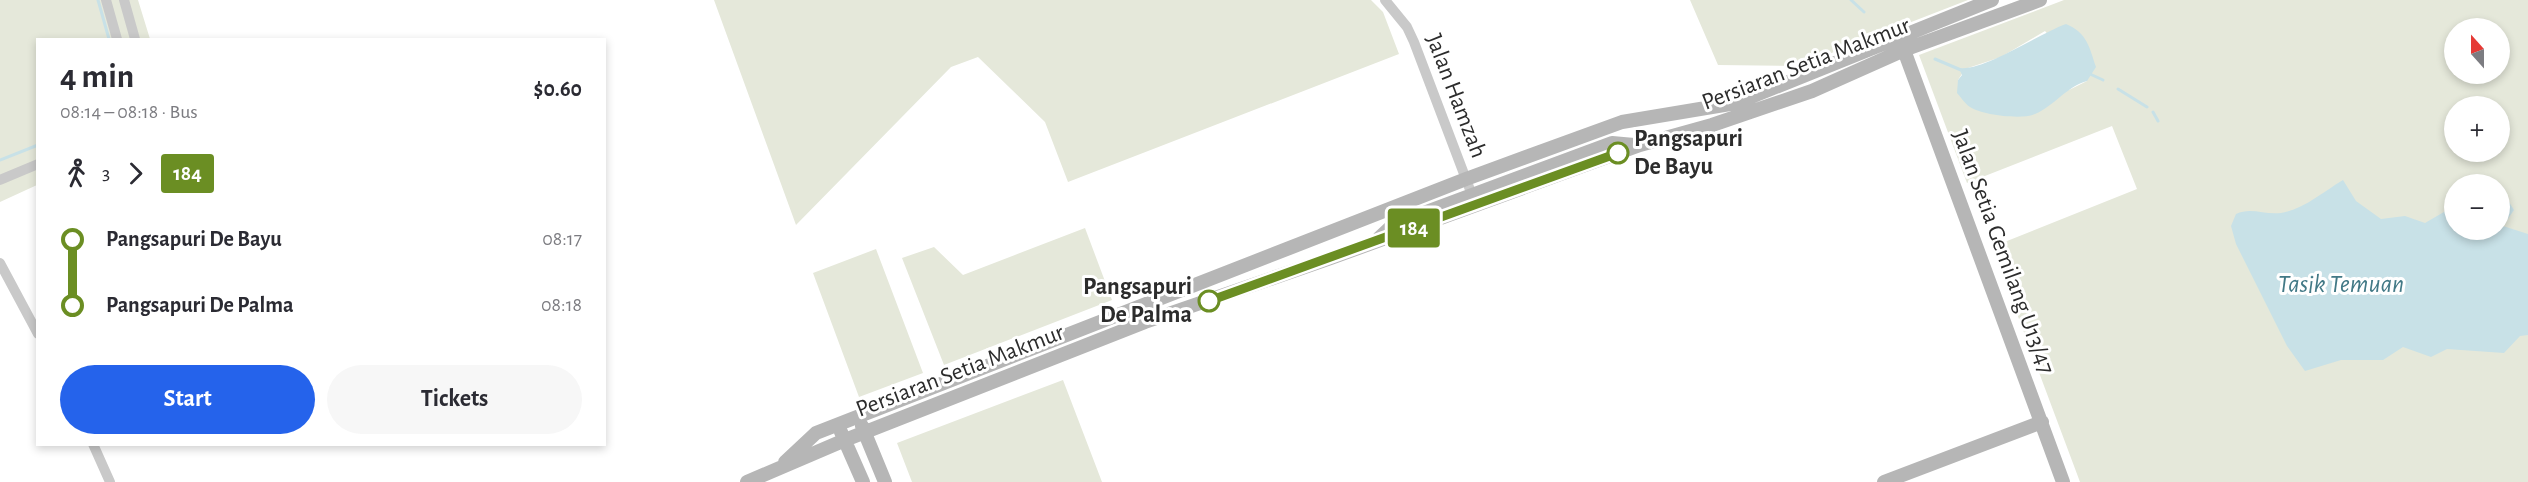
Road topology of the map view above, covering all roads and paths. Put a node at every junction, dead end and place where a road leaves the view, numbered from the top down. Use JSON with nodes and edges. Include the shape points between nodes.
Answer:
{"nodes":[{"id":1,"x":106,"y":0,"type":"edge"},
{"id":2,"x":124,"y":0,"type":"edge"},
{"id":3,"x":1385,"y":0,"type":"edge"},
{"id":4,"x":1992,"y":0,"type":"edge"},
{"id":5,"x":2040,"y":0,"type":"edge"},
{"id":6,"x":117,"y":38,"type":"edge"},
{"id":7,"x":135,"y":38,"type":"edge"},
{"id":8,"x":1901,"y":44,"type":"junction"},
{"id":9,"x":1640,"y":145,"type":"junction"},
{"id":10,"x":36,"y":165,"type":"edge"},
{"id":11,"x":1466,"y":179,"type":"junction"},
{"id":12,"x":0,"y":180,"type":"edge"},
{"id":13,"x":1472,"y":195,"type":"junction"},
{"id":14,"x":1375,"y":242,"type":"junction"},
{"id":15,"x":0,"y":263,"type":"edge"},
{"id":16,"x":36,"y":330,"type":"edge"},
{"id":17,"x":858,"y":417,"type":"junction"},
{"id":18,"x":2042,"y":422,"type":"junction"},
{"id":19,"x":838,"y":424,"type":"junction"},
{"id":20,"x":865,"y":433,"type":"junction"},
{"id":21,"x":845,"y":440,"type":"junction"},
{"id":22,"x":94,"y":446,"type":"edge"},
{"id":23,"x":777,"y":470,"type":"junction"},
{"id":24,"x":110,"y":482,"type":"edge"},
{"id":25,"x":747,"y":482,"type":"edge"},
{"id":26,"x":863,"y":482,"type":"edge"},
{"id":27,"x":885,"y":482,"type":"edge"},
{"id":28,"x":1884,"y":482,"type":"edge"},
{"id":29,"x":2064,"y":482,"type":"edge"}],
"edges":[{"from":1,"to":6,"type":"street"},
{"from":2,"to":7,"type":"street"},
{"from":3,"to":11,"type":"street","name":"Jalan Hamzah","via":[[1414,42]]},
{"from":4,"to":8,"type":"street","name":"Persiaran Setia Makmur"},
{"from":5,"to":8,"type":"street","name":"Persiaran Setia Makmur"},
{"from":8,"to":9,"type":"street","name":"Persiaran Setia Makmur","via":[[1812,91]]},
{"from":8,"to":11,"type":"street","name":"Persiaran Setia Makmur","via":[[1736,103],[1622,122]]},
{"from":8,"to":18,"type":"street","name":"Jalan Setia Gemilang U13/47"},
{"from":9,"to":13,"type":"street","via":[[1612,143]]},
{"from":9,"to":14,"type":"street","name":"Persiaran Setia Makmur"},
{"from":10,"to":12,"type":"street"},
{"from":11,"to":13,"type":"street","name":"Jalan Hamzah"},
{"from":11,"to":17,"type":"street","name":"Persiaran Setia Makmur"},
{"from":13,"to":14,"type":"street","via":[[1394,224]]},
{"from":14,"to":20,"type":"street","name":"Persiaran Setia Makmur","via":[[1145,322]]},
{"from":15,"to":16,"type":"street"},
{"from":17,"to":19,"type":"street","name":"Persiaran Setia Makmur"},
{"from":17,"to":20,"type":"street"},
{"from":18,"to":28,"type":"street"},
{"from":18,"to":29,"type":"street","name":"Jalan Setia Gemilang U13/47"},
{"from":19,"to":21,"type":"street"},
{"from":19,"to":23,"type":"street","name":"Persiaran Setia Makmur","via":[[816,433]]},
{"from":20,"to":21,"type":"street","name":"Persiaran Setia Makmur"},
{"from":20,"to":27,"type":"street"},
{"from":21,"to":23,"type":"street","name":"Persiaran Setia Makmur"},
{"from":21,"to":26,"type":"street"},
{"from":22,"to":24,"type":"street"},
{"from":23,"to":25,"type":"street","name":"Persiaran Setia Makmur"}]}
